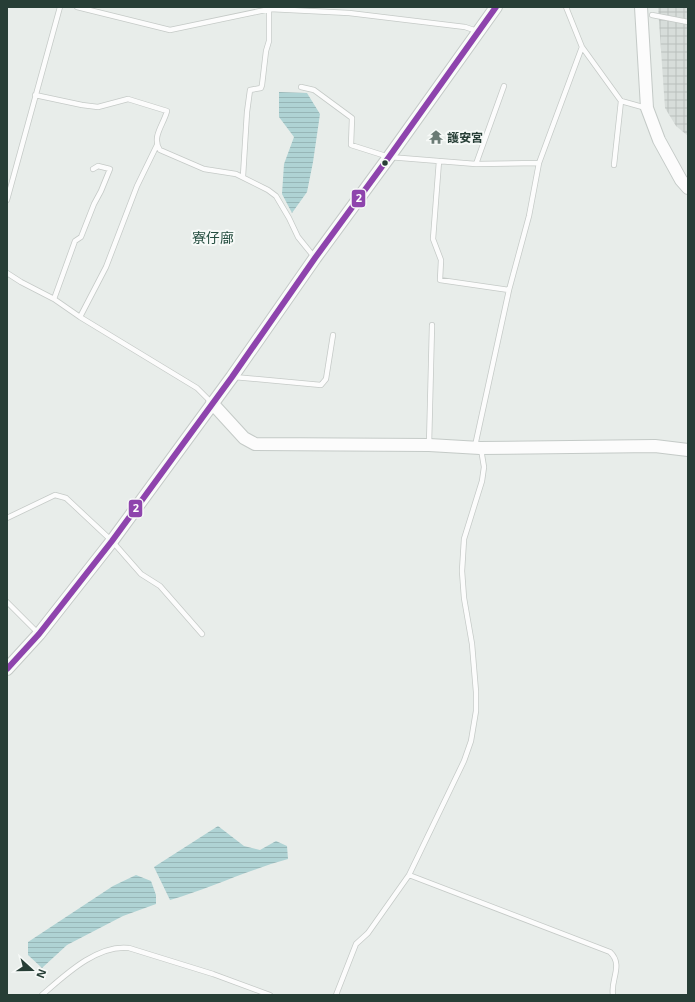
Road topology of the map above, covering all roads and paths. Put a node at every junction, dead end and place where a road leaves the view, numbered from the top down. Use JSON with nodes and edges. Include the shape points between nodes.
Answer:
{"nodes":[{"id":1,"x":60,"y":7,"type":"edge"},
{"id":2,"x":78,"y":7,"type":"edge"},
{"id":3,"x":496,"y":7,"type":"edge"},
{"id":4,"x":566,"y":7,"type":"edge"},
{"id":5,"x":641,"y":7,"type":"edge"},
{"id":6,"x":270,"y":8,"type":"edge"},
{"id":7,"x":652,"y":16,"type":"dead end"},
{"id":8,"x":688,"y":22,"type":"edge"},
{"id":9,"x":478,"y":32,"type":"junction"},
{"id":10,"x":582,"y":47,"type":"junction"},
{"id":11,"x":504,"y":86,"type":"dead end"},
{"id":12,"x":301,"y":87,"type":"dead end"},
{"id":13,"x":35,"y":95,"type":"junction"},
{"id":14,"x":621,"y":100,"type":"junction"},
{"id":15,"x":647,"y":108,"type":"junction"},
{"id":16,"x":157,"y":145,"type":"junction"},
{"id":17,"x":389,"y":157,"type":"junction"},
{"id":18,"x":439,"y":161,"type":"junction"},
{"id":19,"x":539,"y":163,"type":"junction"},
{"id":20,"x":476,"y":164,"type":"junction"},
{"id":21,"x":614,"y":165,"type":"dead end"},
{"id":22,"x":94,"y":169,"type":"dead end"},
{"id":23,"x":243,"y":176,"type":"junction"},
{"id":24,"x":688,"y":188,"type":"edge"},
{"id":25,"x":7,"y":200,"type":"edge"},
{"id":26,"x":315,"y":258,"type":"junction"},
{"id":27,"x":7,"y":272,"type":"edge"},
{"id":28,"x":508,"y":290,"type":"junction"},
{"id":29,"x":54,"y":299,"type":"junction"},
{"id":30,"x":80,"y":317,"type":"junction"},
{"id":31,"x":432,"y":325,"type":"dead end"},
{"id":32,"x":333,"y":335,"type":"dead end"},
{"id":33,"x":232,"y":377,"type":"junction"},
{"id":34,"x":212,"y":403,"type":"junction"},
{"id":35,"x":429,"y":445,"type":"junction"},
{"id":36,"x":477,"y":448,"type":"junction"},
{"id":37,"x":688,"y":450,"type":"edge"},
{"id":38,"x":7,"y":518,"type":"edge"},
{"id":39,"x":112,"y":542,"type":"junction"},
{"id":40,"x":7,"y":602,"type":"edge"},
{"id":41,"x":39,"y":634,"type":"junction"},
{"id":42,"x":202,"y":634,"type":"dead end"},
{"id":43,"x":7,"y":669,"type":"edge"},
{"id":44,"x":409,"y":875,"type":"junction"},
{"id":45,"x":42,"y":995,"type":"edge"},
{"id":46,"x":270,"y":995,"type":"edge"},
{"id":47,"x":336,"y":995,"type":"edge"},
{"id":48,"x":613,"y":995,"type":"edge"}],
"edges":[{"from":1,"to":13,"type":"lane"},
{"from":2,"to":6,"type":"lane","via":[[170,30]]},
{"from":3,"to":9,"type":"main road"},
{"from":4,"to":10,"type":"lane"},
{"from":5,"to":15,"type":"main road"},
{"from":6,"to":9,"type":"lane","via":[[349,13],[465,27]]},
{"from":6,"to":23,"type":"lane","via":[[269,40],[262,85],[261,88],[250,90],[246,112]]},
{"from":7,"to":8,"type":"lane"},
{"from":9,"to":17,"type":"main road"},
{"from":10,"to":14,"type":"lane"},
{"from":10,"to":19,"type":"lane"},
{"from":11,"to":20,"type":"lane"},
{"from":12,"to":17,"type":"lane","via":[[314,90],[352,118],[351,145]]},
{"from":13,"to":16,"type":"lane","via":[[98,107],[128,99],[167,111],[156,138]]},
{"from":13,"to":25,"type":"lane"},
{"from":14,"to":15,"type":"lane"},
{"from":14,"to":21,"type":"lane"},
{"from":15,"to":24,"type":"main road","via":[[659,140]]},
{"from":16,"to":23,"type":"lane","via":[[160,150],[204,169]]},
{"from":16,"to":30,"type":"lane","via":[[137,186],[106,266]]},
{"from":17,"to":18,"type":"lane"},
{"from":17,"to":26,"type":"main road"},
{"from":18,"to":20,"type":"lane"},
{"from":18,"to":28,"type":"lane","via":[[432,239],[441,260],[440,280]]},
{"from":19,"to":20,"type":"lane"},
{"from":19,"to":28,"type":"lane","via":[[529,216]]},
{"from":22,"to":29,"type":"lane","via":[[98,166],[110,170],[81,237],[75,240]]},
{"from":23,"to":26,"type":"lane","via":[[276,196],[298,237]]},
{"from":26,"to":33,"type":"main road"},
{"from":27,"to":29,"type":"lane"},
{"from":28,"to":36,"type":"lane"},
{"from":29,"to":30,"type":"lane"},
{"from":30,"to":34,"type":"lane","via":[[197,388]]},
{"from":31,"to":35,"type":"lane"},
{"from":32,"to":33,"type":"lane","via":[[326,379],[321,385]]},
{"from":33,"to":34,"type":"main road"},
{"from":34,"to":35,"type":"main road","via":[[244,438],[255,444]]},
{"from":34,"to":39,"type":"main road"},
{"from":35,"to":36,"type":"main road"},
{"from":36,"to":37,"type":"main road","via":[[655,446]]},
{"from":36,"to":44,"type":"lane","via":[[484,467],[464,539],[462,571],[476,692],[474,724],[464,761]]},
{"from":38,"to":39,"type":"lane","via":[[55,495],[66,498]]},
{"from":39,"to":41,"type":"main road"},
{"from":39,"to":42,"type":"lane","via":[[140,574],[160,586]]},
{"from":40,"to":41,"type":"lane"},
{"from":41,"to":43,"type":"main road"},
{"from":44,"to":47,"type":"lane","via":[[368,933],[356,944]]},
{"from":44,"to":48,"type":"lane","via":[[610,952],[615,957],[617,965]]},
{"from":45,"to":46,"type":"lane","via":[[89,958],[121,947],[212,974]]}]}
